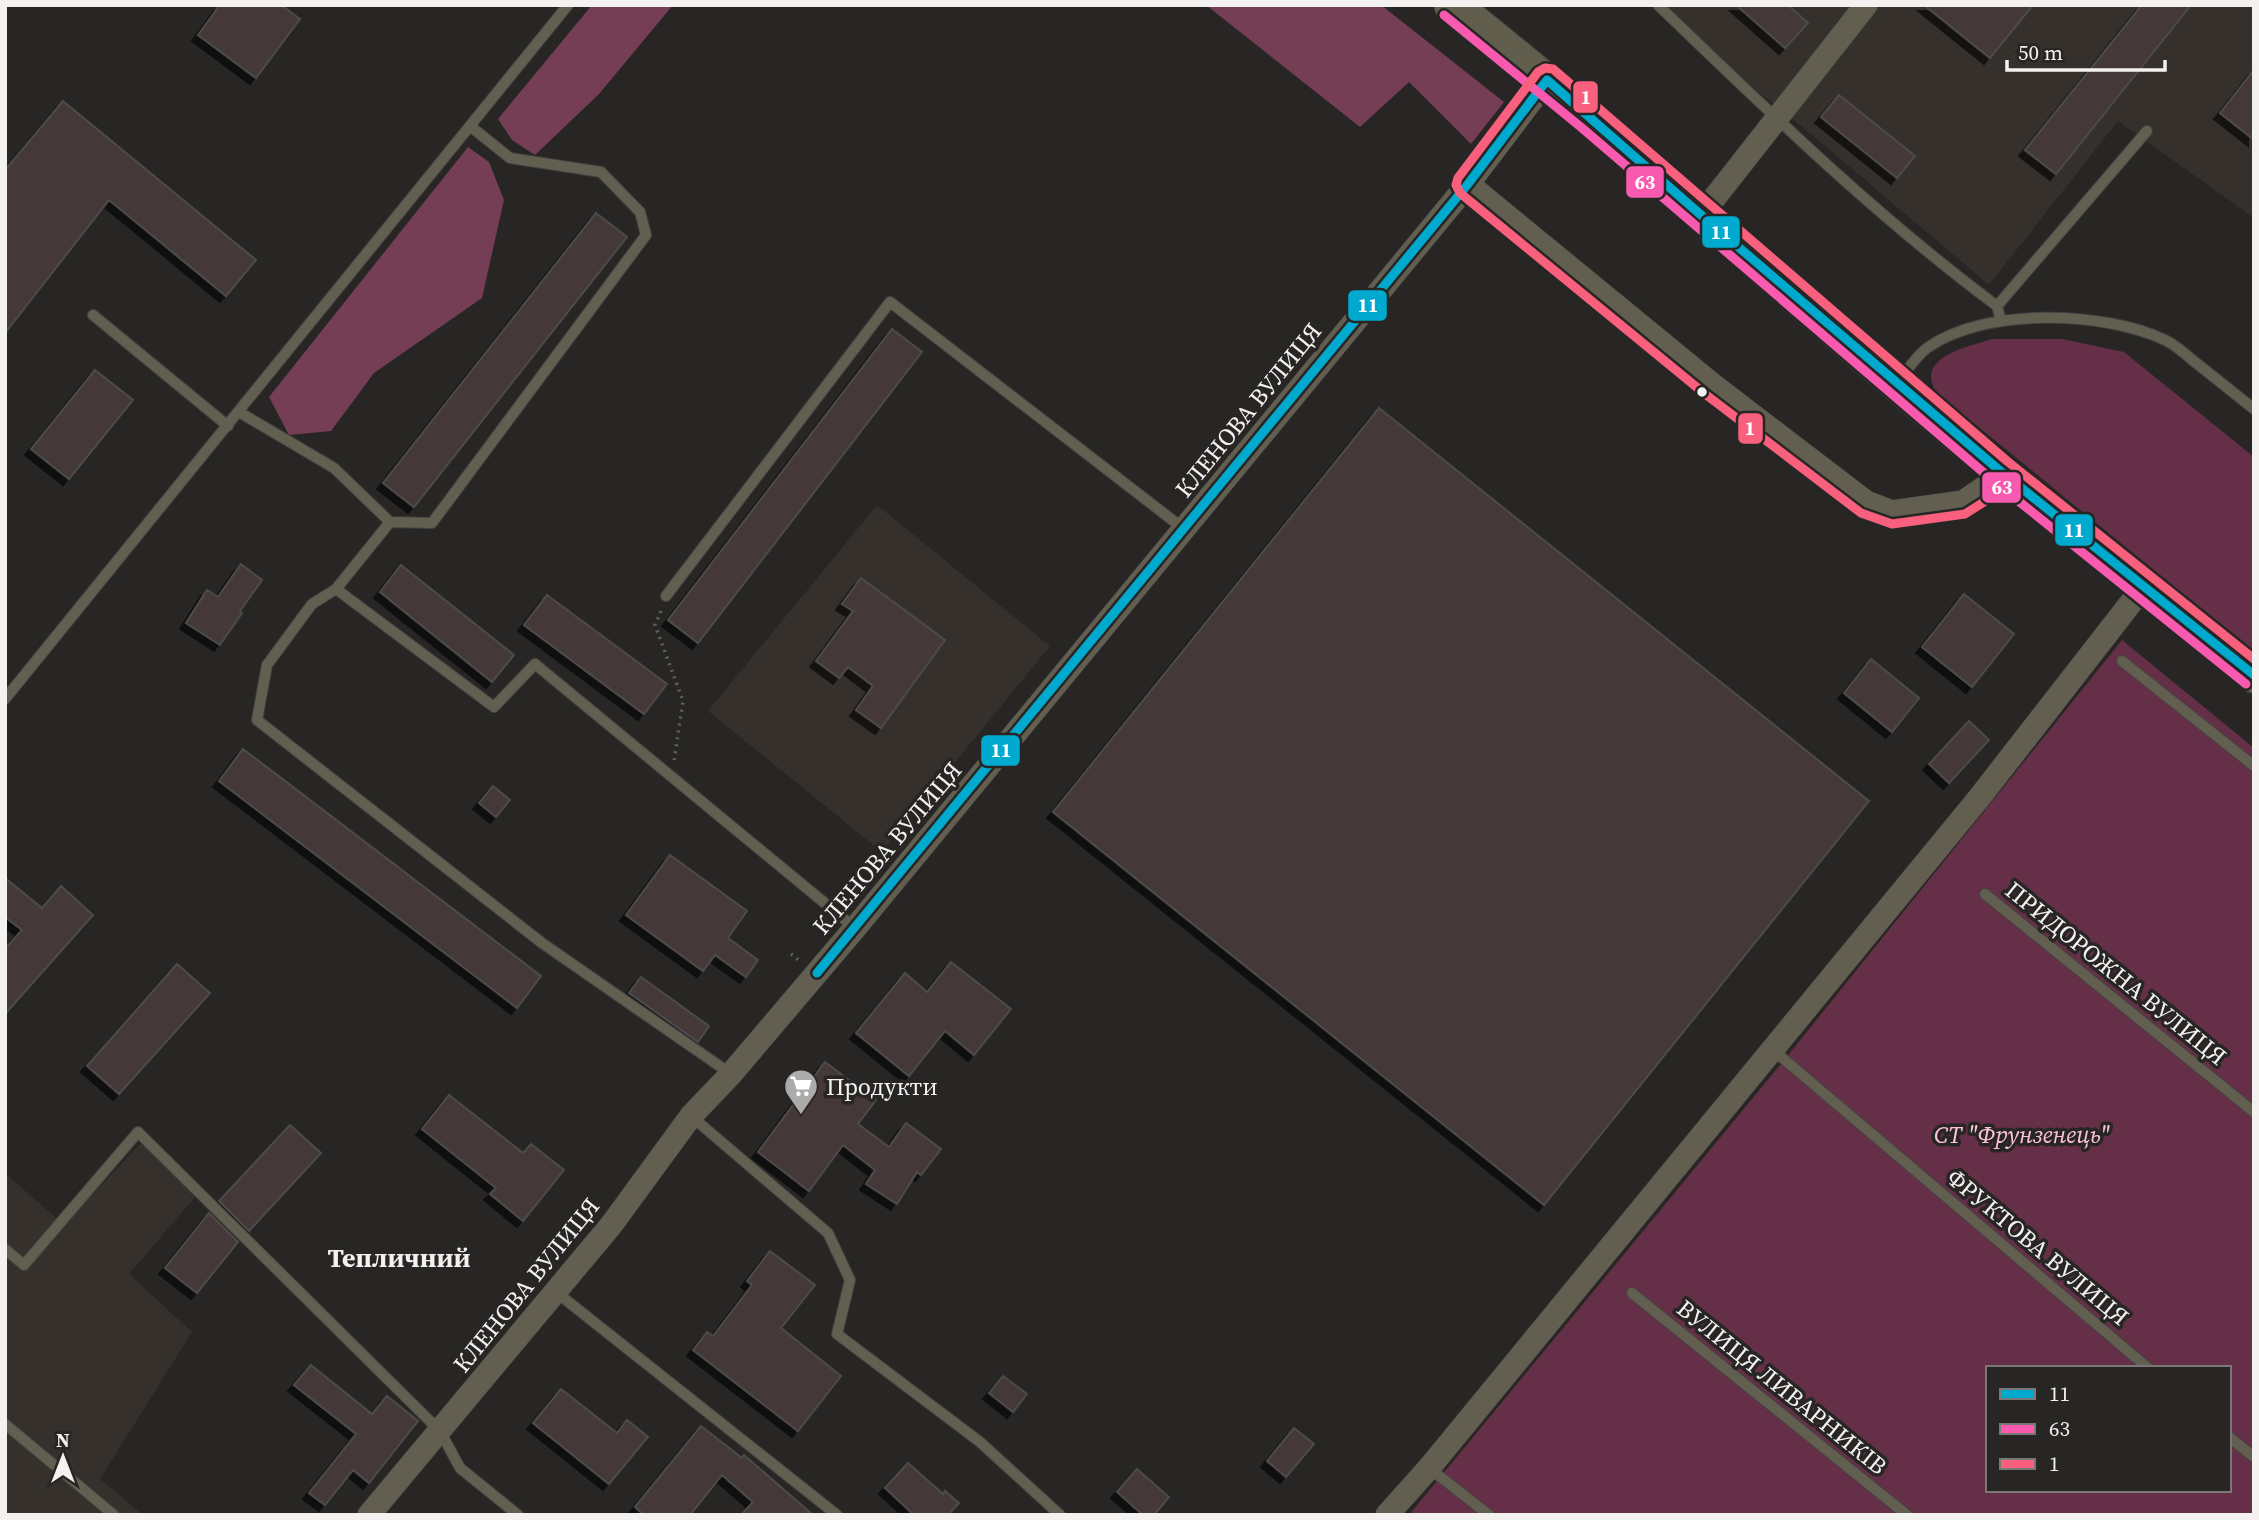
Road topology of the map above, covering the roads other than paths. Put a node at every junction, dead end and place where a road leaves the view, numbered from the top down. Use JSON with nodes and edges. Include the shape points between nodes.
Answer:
{"nodes":[{"id":1,"x":568,"y":5,"type":"edge"},
{"id":2,"x":1452,"y":5,"type":"edge"},
{"id":3,"x":1658,"y":5,"type":"edge"},
{"id":4,"x":1866,"y":5,"type":"edge"},
{"id":5,"x":1547,"y":80,"type":"junction"},
{"id":6,"x":1777,"y":120,"type":"junction"},
{"id":7,"x":470,"y":126,"type":"junction"},
{"id":8,"x":2147,"y":131,"type":"dead end"},
{"id":9,"x":1468,"y":184,"type":"junction"},
{"id":10,"x":1700,"y":215,"type":"junction"},
{"id":11,"x":1997,"y":306,"type":"junction"},
{"id":12,"x":93,"y":315,"type":"dead end"},
{"id":13,"x":2001,"y":321,"type":"junction"},
{"id":14,"x":1897,"y":383,"type":"junction"},
{"id":15,"x":2254,"y":409,"type":"edge"},
{"id":16,"x":239,"y":412,"type":"junction"},
{"id":17,"x":228,"y":426,"type":"junction"},
{"id":18,"x":1999,"y":470,"type":"junction"},
{"id":19,"x":390,"y":522,"type":"junction"},
{"id":20,"x":1184,"y":529,"type":"junction"},
{"id":21,"x":2144,"y":586,"type":"junction"},
{"id":22,"x":336,"y":589,"type":"junction"},
{"id":23,"x":667,"y":596,"type":"road end"},
{"id":24,"x":2123,"y":661,"type":"dead end"},
{"id":25,"x":2254,"y":675,"type":"edge"},
{"id":26,"x":5,"y":699,"type":"edge"},
{"id":27,"x":2254,"y":766,"type":"edge"},
{"id":28,"x":1985,"y":894,"type":"dead end"},
{"id":29,"x":855,"y":928,"type":"junction"},
{"id":30,"x":1773,"y":1049,"type":"junction"},
{"id":31,"x":731,"y":1074,"type":"junction"},
{"id":32,"x":2254,"y":1112,"type":"edge"},
{"id":33,"x":691,"y":1116,"type":"junction"},
{"id":34,"x":5,"y":1249,"type":"edge"},
{"id":35,"x":556,"y":1292,"type":"junction"},
{"id":36,"x":1632,"y":1293,"type":"dead end"},
{"id":37,"x":2146,"y":1366,"type":"edge"},
{"id":38,"x":5,"y":1424,"type":"edge"},
{"id":39,"x":440,"y":1431,"type":"junction"},
{"id":40,"x":2231,"y":1439,"type":"edge"},
{"id":41,"x":2254,"y":1457,"type":"edge"},
{"id":42,"x":1429,"y":1468,"type":"junction"},
{"id":43,"x":114,"y":1515,"type":"edge"},
{"id":44,"x":369,"y":1515,"type":"edge"},
{"id":45,"x":518,"y":1515,"type":"edge"},
{"id":46,"x":836,"y":1515,"type":"edge"},
{"id":47,"x":1060,"y":1515,"type":"edge"},
{"id":48,"x":1387,"y":1515,"type":"edge"},
{"id":49,"x":1489,"y":1515,"type":"edge"},
{"id":50,"x":1907,"y":1515,"type":"edge"}],
"edges":[{"from":1,"to":7,"type":"lane"},
{"from":2,"to":5,"type":"main road"},
{"from":3,"to":6,"type":"lane"},
{"from":4,"to":6,"type":"street"},
{"from":5,"to":9,"type":"street","name":"КЛЕНОВА ВУЛИЦЯ"},
{"from":5,"to":10,"type":"main road"},
{"from":6,"to":10,"type":"street"},
{"from":6,"to":11,"type":"lane","via":[[1948,270]]},
{"from":7,"to":16,"type":"lane"},
{"from":7,"to":19,"type":"lane","via":[[510,158],[601,172],[640,212],[646,234],[432,523]]},
{"from":8,"to":11,"type":"lane"},
{"from":9,"to":18,"type":"street","via":[[1713,385],[1866,502],[1892,512],[1964,502],[1991,483]]},
{"from":9,"to":20,"type":"street","name":"КЛЕНОВА ВУЛИЦЯ"},
{"from":10,"to":14,"type":"main road"},
{"from":11,"to":13,"type":"lane"},
{"from":12,"to":17,"type":"lane"},
{"from":13,"to":14,"type":"lane","via":[[1950,336],[1925,349]]},
{"from":13,"to":15,"type":"lane","via":[[2045,317],[2139,329],[2168,341]]},
{"from":14,"to":18,"type":"main road"},
{"from":16,"to":17,"type":"lane"},
{"from":16,"to":19,"type":"lane","via":[[334,468]]},
{"from":17,"to":26,"type":"lane"},
{"from":18,"to":21,"type":"main road"},
{"from":19,"to":22,"type":"lane"},
{"from":20,"to":23,"type":"lane","via":[[890,302]]},
{"from":20,"to":29,"type":"street","name":"КЛЕНОВА ВУЛИЦЯ"},
{"from":21,"to":25,"type":"main road"},
{"from":21,"to":30,"type":"street"},
{"from":22,"to":29,"type":"lane","via":[[494,707],[536,664]]},
{"from":22,"to":31,"type":"lane","via":[[312,604],[267,665],[257,720],[542,943]]},
{"from":24,"to":27,"type":"lane"},
{"from":28,"to":32,"type":"lane","name":"ПРИДОРОЖНА ВУЛИЦЯ"},
{"from":29,"to":31,"type":"street","name":"КЛЕНОВА ВУЛИЦЯ"},
{"from":30,"to":37,"type":"lane","name":"ФРУКТОВА ВУЛИЦЯ"},
{"from":30,"to":42,"type":"street"},
{"from":31,"to":33,"type":"street","name":"КЛЕНОВА ВУЛИЦЯ"},
{"from":33,"to":35,"type":"street","name":"КЛЕНОВА ВУЛИЦЯ"},
{"from":33,"to":47,"type":"lane","via":[[828,1233],[850,1280],[837,1334],[980,1442]]},
{"from":34,"to":39,"type":"lane","via":[[24,1265],[138,1132]]},
{"from":35,"to":39,"type":"street","name":"КЛЕНОВА ВУЛИЦЯ"},
{"from":35,"to":46,"type":"lane"},
{"from":36,"to":50,"type":"lane","name":"ВУЛИЦЯ ЛИВАРНИКІВ"},
{"from":38,"to":43,"type":"lane"},
{"from":39,"to":44,"type":"street","name":"КЛЕНОВА ВУЛИЦЯ"},
{"from":39,"to":45,"type":"lane","via":[[460,1468]]},
{"from":40,"to":41,"type":"lane"},
{"from":42,"to":48,"type":"street"},
{"from":42,"to":49,"type":"lane"}]}
